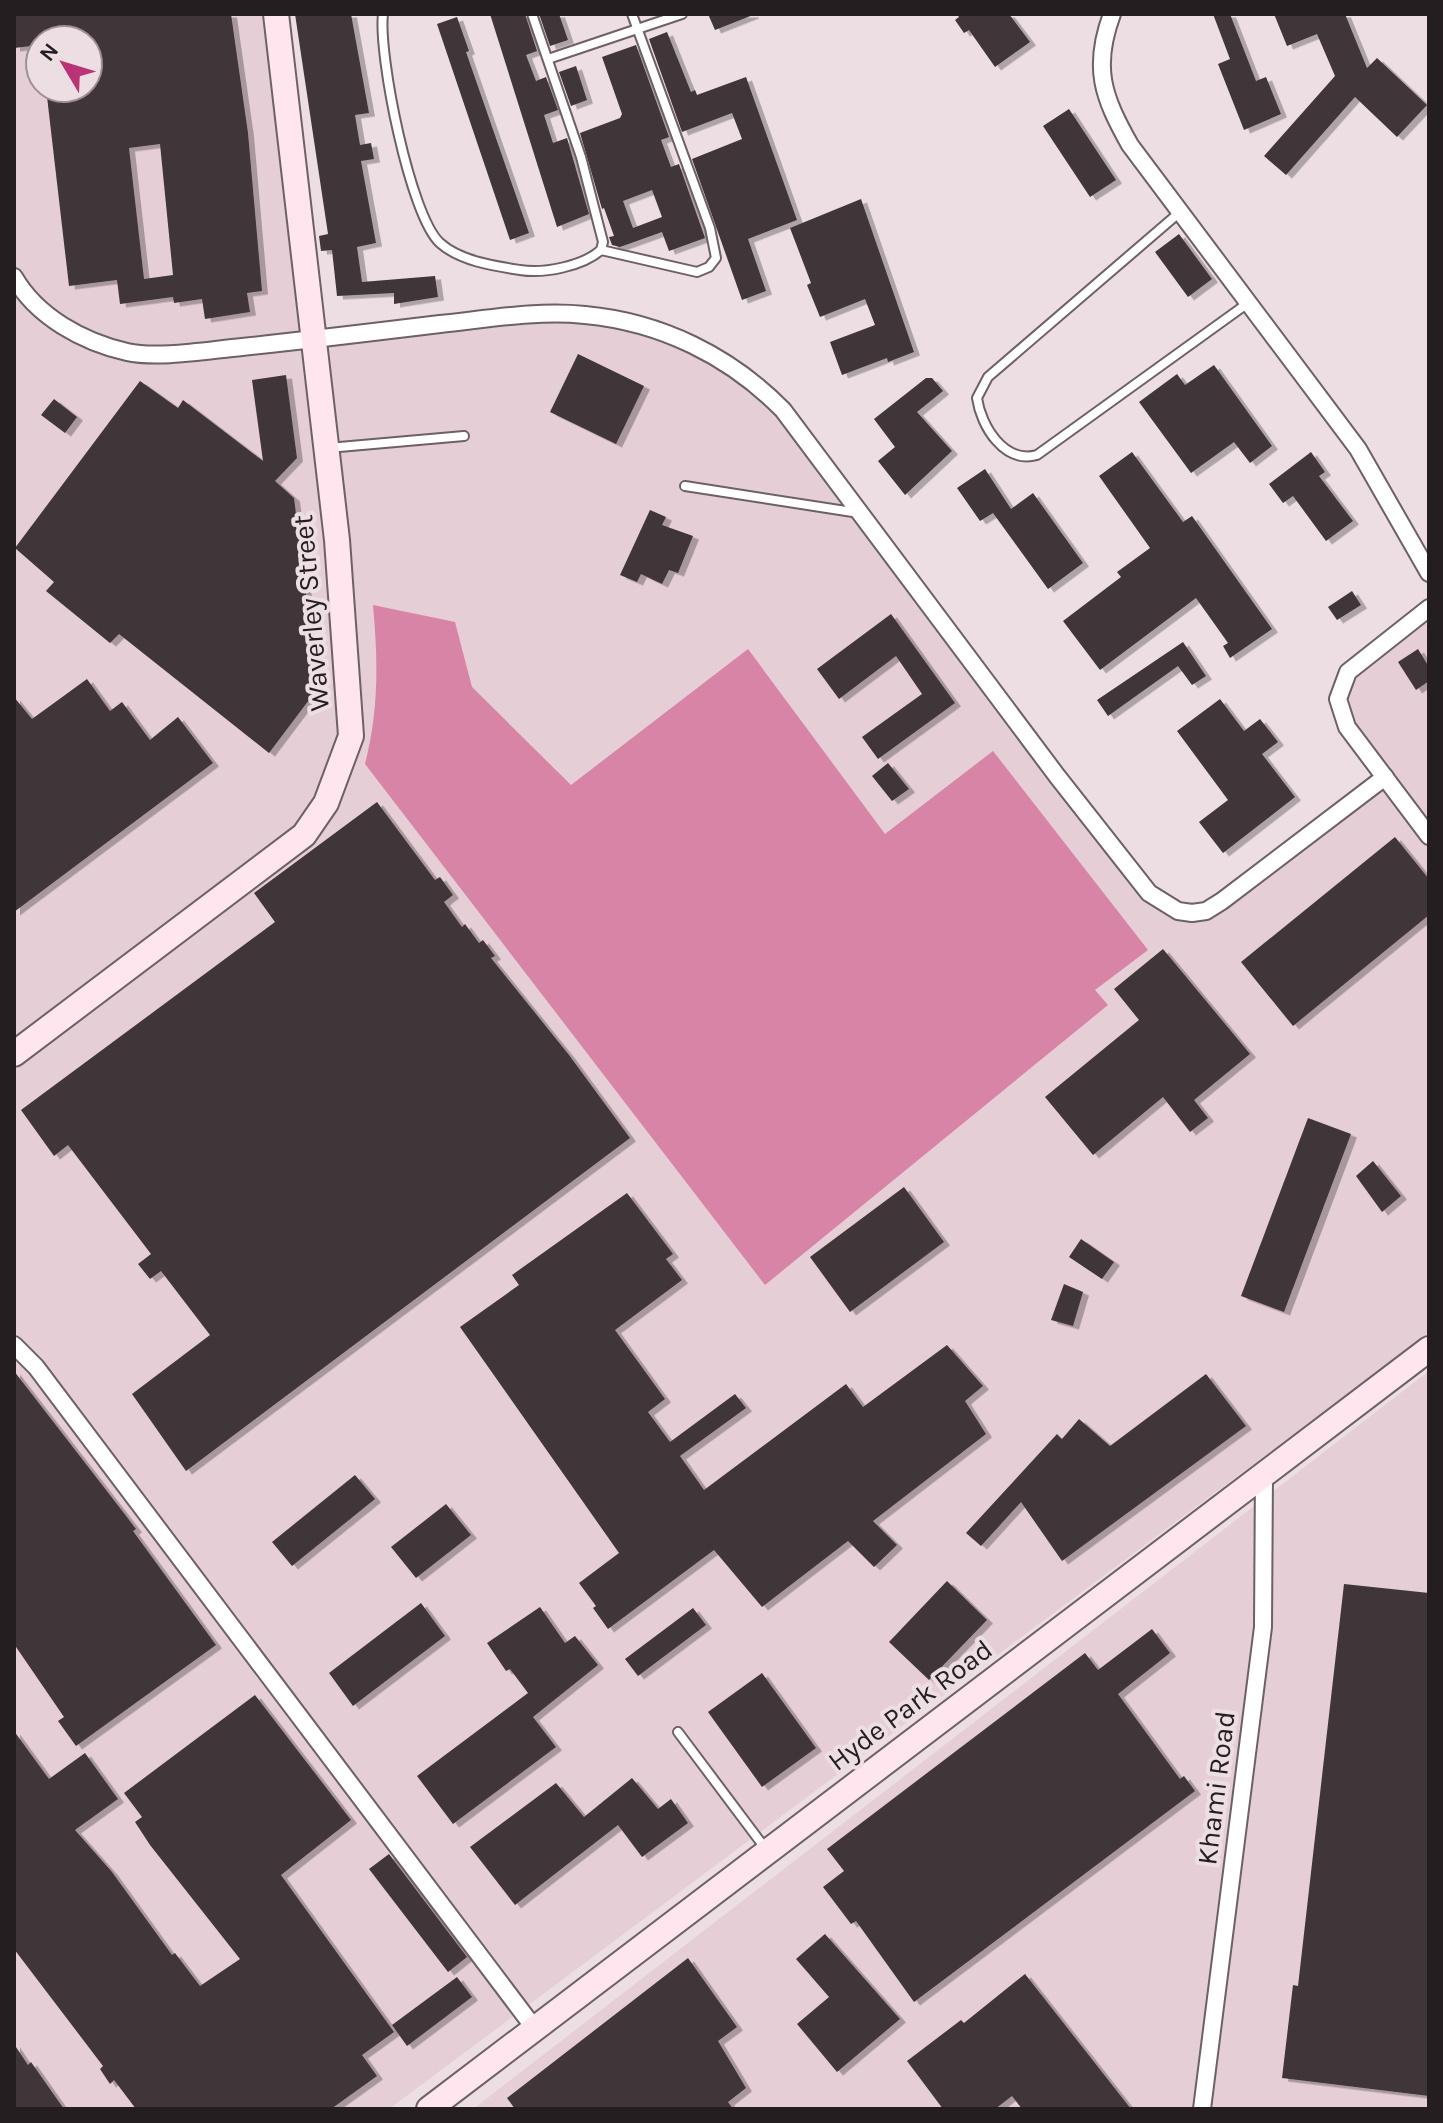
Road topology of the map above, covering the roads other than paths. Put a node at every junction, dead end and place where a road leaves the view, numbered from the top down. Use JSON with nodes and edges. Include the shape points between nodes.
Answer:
{"nodes":[{"id":1,"x":276,"y":14,"type":"edge"},
{"id":2,"x":383,"y":14,"type":"edge"},
{"id":3,"x":532,"y":14,"type":"edge"},
{"id":4,"x":632,"y":14,"type":"edge"},
{"id":5,"x":682,"y":14,"type":"edge"},
{"id":6,"x":1112,"y":14,"type":"edge"},
{"id":7,"x":637,"y":30,"type":"junction"},
{"id":8,"x":548,"y":59,"type":"junction"},
{"id":9,"x":1180,"y":212,"type":"junction"},
{"id":10,"x":601,"y":250,"type":"junction"},
{"id":11,"x":14,"y":277,"type":"edge"},
{"id":12,"x":1249,"y":303,"type":"junction"},
{"id":13,"x":315,"y":339,"type":"junction"},
{"id":14,"x":464,"y":436,"type":"dead end"},
{"id":15,"x":327,"y":448,"type":"junction"},
{"id":16,"x":685,"y":486,"type":"dead end"},
{"id":17,"x":860,"y":513,"type":"junction"},
{"id":18,"x":1429,"y":573,"type":"edge"},
{"id":19,"x":1429,"y":608,"type":"edge"},
{"id":20,"x":1385,"y":777,"type":"junction"},
{"id":21,"x":1429,"y":836,"type":"edge"},
{"id":22,"x":14,"y":1054,"type":"edge"},
{"id":23,"x":14,"y":1345,"type":"edge"},
{"id":24,"x":1429,"y":1349,"type":"edge"},
{"id":25,"x":1264,"y":1472,"type":"junction"},
{"id":26,"x":678,"y":1732,"type":"dead end"},
{"id":27,"x":768,"y":1852,"type":"junction"},
{"id":28,"x":535,"y":2029,"type":"junction"},
{"id":29,"x":429,"y":2109,"type":"edge"},
{"id":30,"x":1202,"y":2109,"type":"edge"}],
"edges":[{"from":1,"to":13,"type":"street","name":"Waverley Street"},
{"from":2,"to":10,"type":"lane","via":[[399,140],[433,235],[450,251],[526,271],[573,264]]},
{"from":3,"to":8,"type":"lane"},
{"from":4,"to":7,"type":"lane"},
{"from":5,"to":7,"type":"lane"},
{"from":6,"to":9,"type":"street","via":[[1101,57],[1107,102],[1130,145]]},
{"from":7,"to":8,"type":"lane"},
{"from":7,"to":10,"type":"lane","via":[[710,228],[716,258],[697,272]]},
{"from":8,"to":10,"type":"lane","via":[[602,227]]},
{"from":9,"to":12,"type":"street"},
{"from":9,"to":12,"type":"lane","via":[[988,377],[977,398],[989,430],[1018,457],[1037,455]]},
{"from":11,"to":13,"type":"street","via":[[56,322],[94,343],[130,353]]},
{"from":12,"to":18,"type":"street","via":[[1358,449]]},
{"from":13,"to":15,"type":"street","name":"Waverley Street"},
{"from":13,"to":17,"type":"street","via":[[557,314],[609,318],[666,332],[729,365],[769,396]]},
{"from":14,"to":15,"type":"lane"},
{"from":15,"to":22,"type":"street","name":"Waverley Street","via":[[351,736],[326,803],[289,848]]},
{"from":16,"to":17,"type":"lane"},
{"from":17,"to":20,"type":"street","via":[[1057,776],[1149,893],[1163,903],[1192,913],[1206,911]]},
{"from":19,"to":20,"type":"street","via":[[1348,672],[1341,685],[1341,715]]},
{"from":20,"to":21,"type":"street"},
{"from":23,"to":28,"type":"street","via":[[36,1367]]},
{"from":24,"to":25,"type":"street","name":"Hyde Park Road"},
{"from":25,"to":27,"type":"street","name":"Hyde Park Road"},
{"from":25,"to":30,"type":"street","name":"Khami Road","via":[[1263,1627]]},
{"from":26,"to":27,"type":"lane"},
{"from":27,"to":28,"type":"street","name":"Hyde Park Road"},
{"from":28,"to":29,"type":"street","name":"Hyde Park Road"}]}
